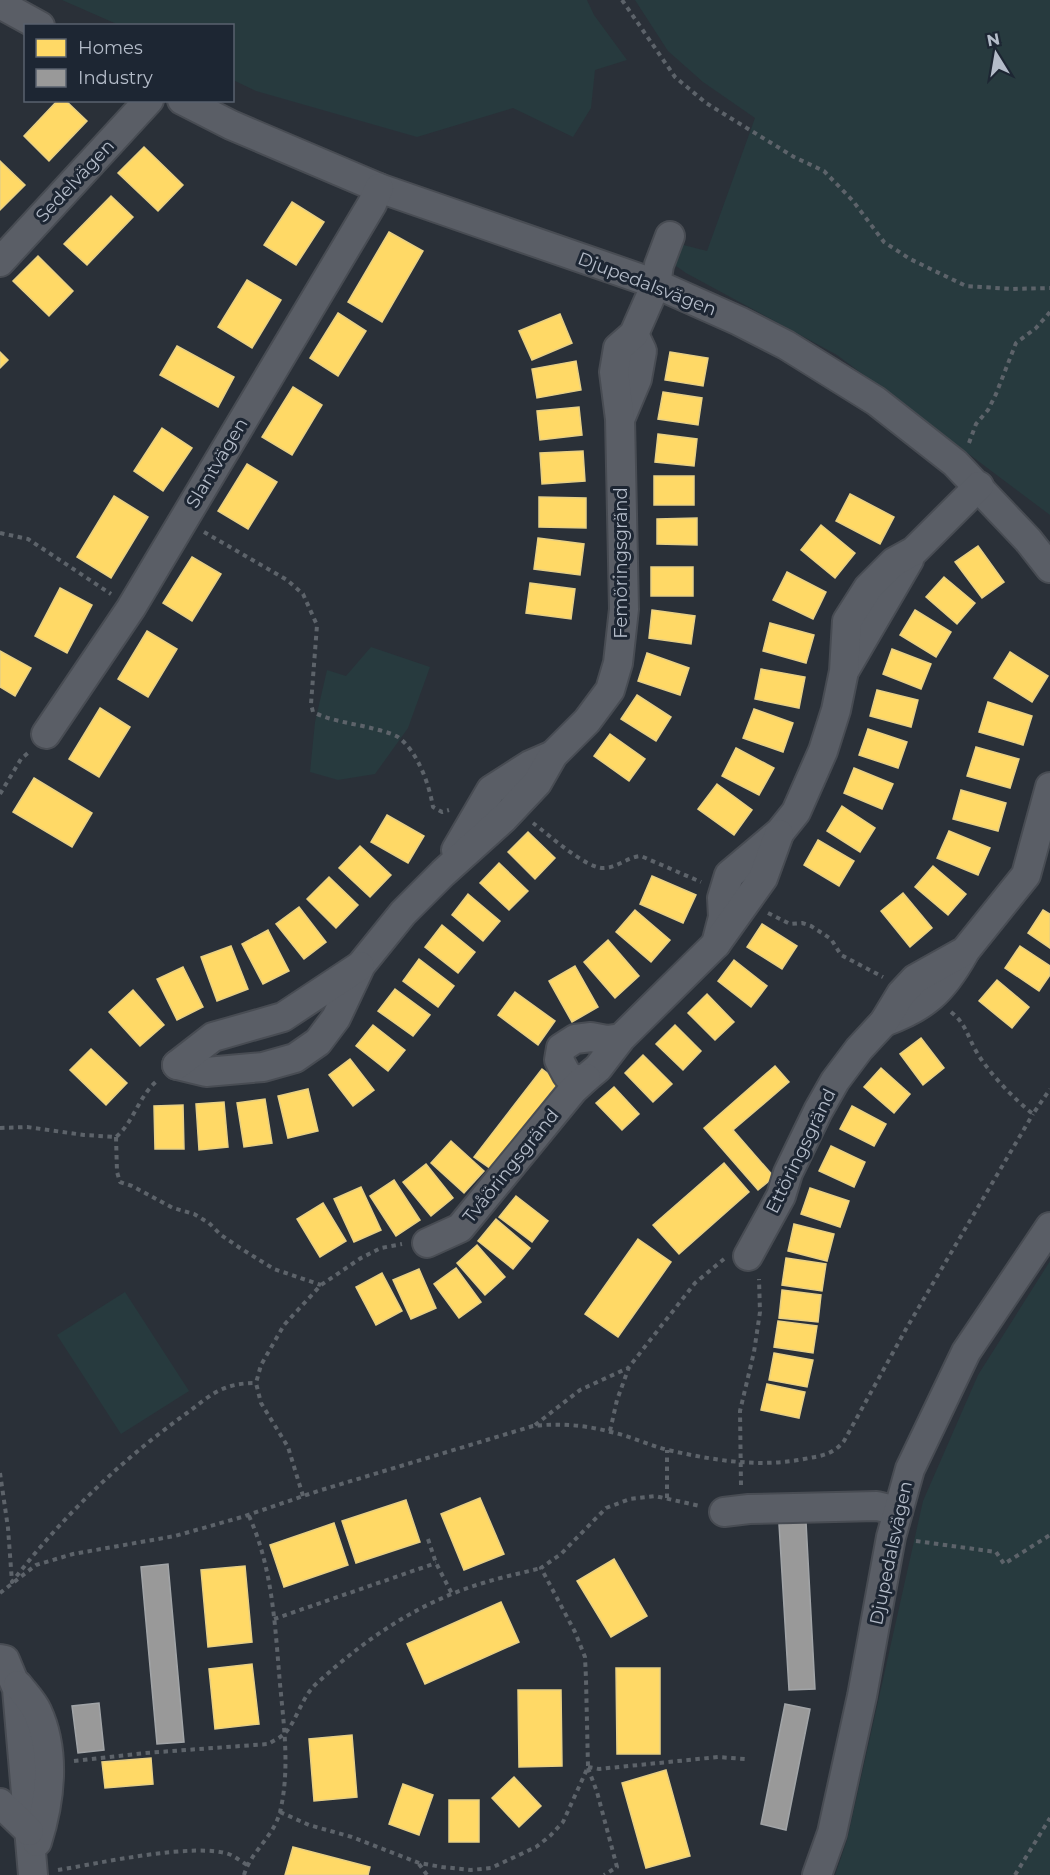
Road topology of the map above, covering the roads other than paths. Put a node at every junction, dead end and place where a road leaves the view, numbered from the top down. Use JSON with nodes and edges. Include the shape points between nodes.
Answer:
{"nodes":[{"id":1,"x":0,"y":4,"type":"edge"},
{"id":2,"x":36,"y":24,"type":"edge"},
{"id":3,"x":147,"y":102,"type":"edge"},
{"id":4,"x":187,"y":102,"type":"edge"},
{"id":5,"x":379,"y":188,"type":"junction"},
{"id":6,"x":670,"y":236,"type":"dead end"},
{"id":7,"x":0,"y":262,"type":"edge"},
{"id":8,"x":656,"y":284,"type":"junction"},
{"id":9,"x":979,"y":486,"type":"junction"},
{"id":10,"x":1050,"y":568,"type":"edge"},
{"id":11,"x":46,"y":734,"type":"road end"},
{"id":12,"x":553,"y":756,"type":"junction"},
{"id":13,"x":1050,"y":787,"type":"edge"},
{"id":14,"x":443,"y":873,"type":"junction"},
{"id":15,"x":1038,"y":878,"type":"edge"},
{"id":16,"x":361,"y":965,"type":"junction"},
{"id":17,"x":283,"y":1017,"type":"junction"},
{"id":18,"x":621,"y":1038,"type":"junction"},
{"id":19,"x":305,"y":1051,"type":"junction"},
{"id":20,"x":586,"y":1078,"type":"junction"},
{"id":21,"x":1050,"y":1227,"type":"edge"},
{"id":22,"x":427,"y":1243,"type":"road end"},
{"id":23,"x":748,"y":1256,"type":"road end"},
{"id":24,"x":724,"y":1512,"type":"road end"},
{"id":25,"x":895,"y":1524,"type":"junction"},
{"id":26,"x":6,"y":1668,"type":"edge"},
{"id":27,"x":0,"y":1803,"type":"edge"},
{"id":28,"x":29,"y":1831,"type":"junction"},
{"id":29,"x":32,"y":1870,"type":"edge"},
{"id":30,"x":817,"y":1875,"type":"edge"}],
"edges":[{"from":1,"to":2,"type":"street"},
{"from":3,"to":7,"type":"street","name":"Sedelvägen"},
{"from":4,"to":5,"type":"street","name":"Djupedalsvägen"},
{"from":5,"to":8,"type":"street","name":"Djupedalsvägen"},
{"from":5,"to":11,"type":"street","name":"Slantvägen","via":[[131,608]]},
{"from":6,"to":8,"type":"street","name":"Femöringsgränd"},
{"from":8,"to":9,"type":"street","name":"Djupedalsvägen","via":[[739,321],[824,367],[876,401]]},
{"from":8,"to":12,"type":"street","name":"Femöringsgränd","via":[[634,334],[642,351],[638,379],[620,419],[624,609],[618,663],[609,690],[593,714]]},
{"from":9,"to":10,"type":"street","name":"Djupedalsvägen"},
{"from":9,"to":18,"type":"street","name":"Tvåöringsgränd","via":[[914,550],[844,671],[822,751],[796,812],[780,832],[763,878],[736,897],[716,944]]},
{"from":12,"to":14,"type":"street","name":"Femöringsgränd","via":[[537,783]]},
{"from":12,"to":14,"type":"street","name":"Femöringsgränd","via":[[491,790]]},
{"from":13,"to":15,"type":"street"},
{"from":14,"to":16,"type":"street","name":"Femöringsgränd","via":[[403,913]]},
{"from":15,"to":23,"type":"street","name":"Ettöringsgränd","via":[[965,951],[937,993],[918,994],[904,1015],[884,1022],[859,1048],[818,1111],[781,1196]]},
{"from":16,"to":17,"type":"street","name":"Femöringsgränd"},
{"from":16,"to":19,"type":"street","name":"Femöringsgränd","via":[[336,1018],[318,1042]]},
{"from":17,"to":19,"type":"street","via":[[286,1033]]},
{"from":17,"to":19,"type":"street","name":"Femöringsgränd","via":[[213,1037],[177,1065],[206,1072],[263,1067]]},
{"from":18,"to":20,"type":"street","name":"Tvåöringsgränd"},
{"from":18,"to":20,"type":"street","via":[[575,1039],[561,1048],[559,1060],[567,1075],[577,1080]]},
{"from":20,"to":22,"type":"street","name":"Tvåöringsgränd","via":[[460,1228]]},
{"from":21,"to":25,"type":"street","name":"Djupedalsvägen","via":[[966,1352],[910,1469]]},
{"from":24,"to":25,"type":"street","via":[[877,1506]]},
{"from":25,"to":30,"type":"street","name":"Djupedalsvägen","via":[[832,1833]]},
{"from":26,"to":28,"type":"street","via":[[17,1689]]},
{"from":26,"to":29,"type":"street","via":[[37,1710],[47,1744],[46,1814]]},
{"from":27,"to":28,"type":"street"},
{"from":28,"to":29,"type":"street"}]}
